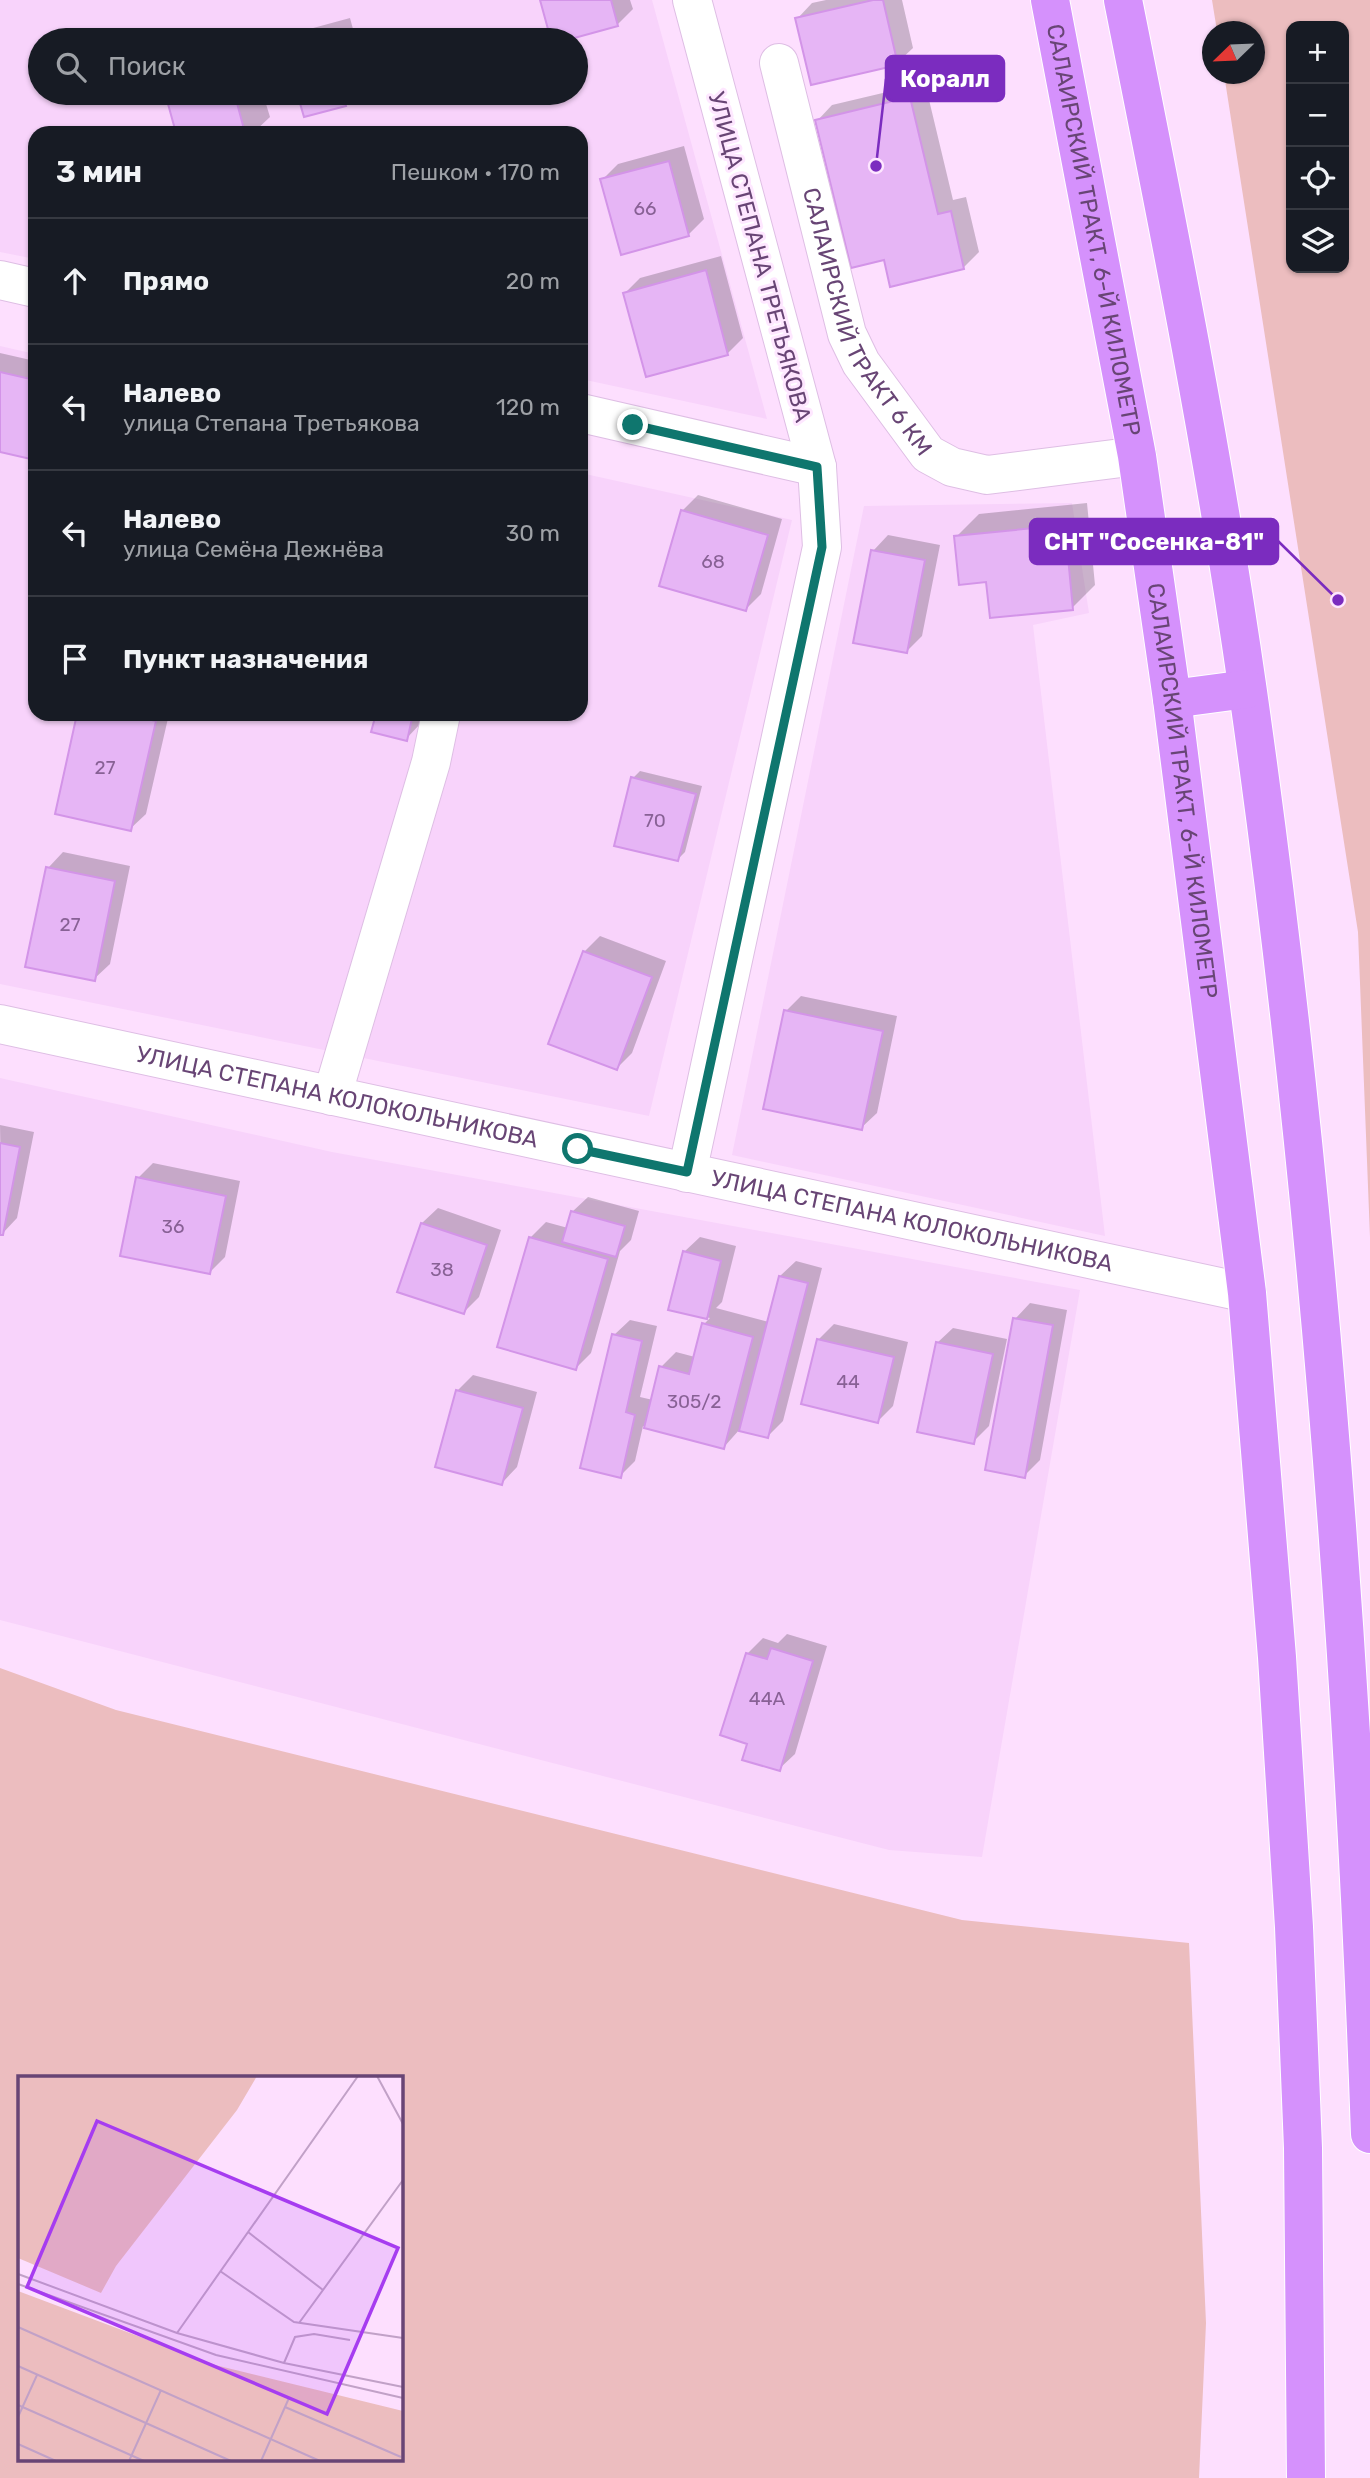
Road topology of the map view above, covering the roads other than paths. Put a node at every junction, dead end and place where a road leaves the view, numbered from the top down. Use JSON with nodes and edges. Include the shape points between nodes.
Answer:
{"nodes":[{"id":1,"x":692,"y":0,"type":"edge"},
{"id":2,"x":1050,"y":0,"type":"edge"},
{"id":3,"x":1123,"y":0,"type":"edge"},
{"id":4,"x":779,"y":63,"type":"dead end"},
{"id":5,"x":0,"y":281,"type":"edge"},
{"id":6,"x":28,"y":287,"type":"edge"},
{"id":7,"x":588,"y":415,"type":"edge"},
{"id":8,"x":1136,"y":456,"type":"junction"},
{"id":9,"x":817,"y":467,"type":"junction"},
{"id":10,"x":1247,"y":689,"type":"junction"},
{"id":11,"x":1172,"y":699,"type":"junction"},
{"id":12,"x":440,"y":721,"type":"edge"},
{"id":13,"x":0,"y":1024,"type":"edge"},
{"id":14,"x":332,"y":1096,"type":"junction"},
{"id":15,"x":687,"y":1172,"type":"junction"},
{"id":16,"x":1247,"y":1293,"type":"junction"},
{"id":17,"x":1370,"y":2134,"type":"edge"},
{"id":18,"x":1306,"y":2478,"type":"edge"}],
"edges":[{"from":1,"to":9,"type":"street","name":"УЛИЦА СТЕПАНА ТРЕТЬЯКОВА"},
{"from":2,"to":8,"type":"highway","name":"САЛАИРСКИЙ ТРАКТ, 6-Й КИЛОМЕТР"},
{"from":3,"to":10,"type":"highway","via":[[1205,430]]},
{"from":4,"to":8,"type":"street","name":"САЛАИРСКИЙ ТРАКТ 6 КМ","via":[[847,334],[861,363],[928,454],[952,467],[987,475]]},
{"from":5,"to":6,"type":"street"},
{"from":7,"to":9,"type":"street"},
{"from":8,"to":11,"type":"highway","name":"САЛАИРСКИЙ ТРАКТ, 6-Й КИЛОМЕТР"},
{"from":9,"to":15,"type":"street","name":"УЛИЦА СТЕПАНА ТРЕТЬЯКОВА","via":[[822,547]]},
{"from":10,"to":11,"type":"highway"},
{"from":10,"to":17,"type":"highway","via":[[1283,958],[1319,1299],[1347,1662]]},
{"from":11,"to":16,"type":"highway","name":"САЛАИРСКИЙ ТРАКТ, 6-Й КИЛОМЕТР"},
{"from":12,"to":14,"type":"street"},
{"from":13,"to":14,"type":"street","name":"УЛИЦА СТЕПАНА КОЛОКОЛЬНИКОВА"},
{"from":14,"to":15,"type":"street","name":"УЛИЦА СТЕПАНА КОЛОКОЛЬНИКОВА"},
{"from":15,"to":16,"type":"street","name":"УЛИЦА СТЕПАНА КОЛОКОЛЬНИКОВА"},
{"from":16,"to":18,"type":"highway","name":"САЛАИРСКИЙ ТРАКТ, 6-Й КИЛОМЕТР","via":[[1294,1927],[1303,2162]]}]}
